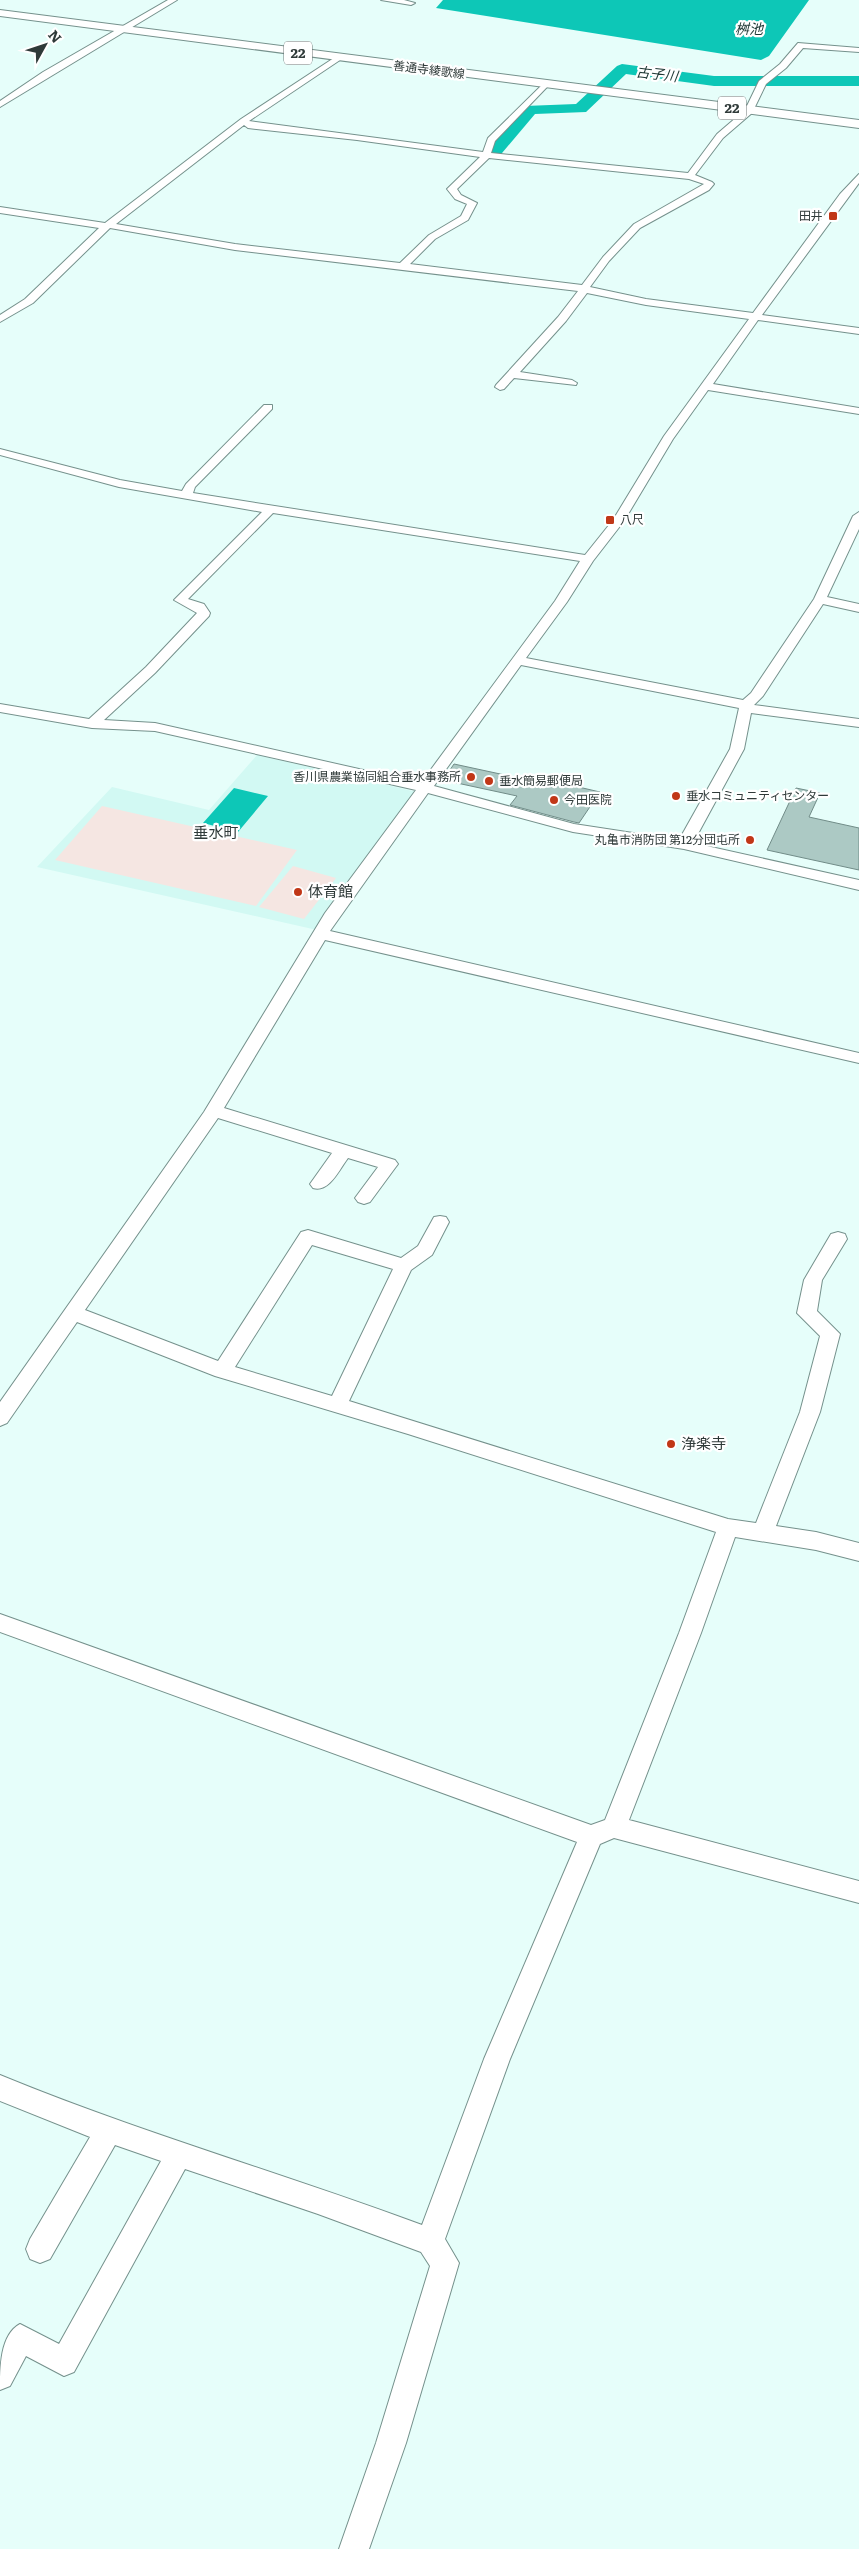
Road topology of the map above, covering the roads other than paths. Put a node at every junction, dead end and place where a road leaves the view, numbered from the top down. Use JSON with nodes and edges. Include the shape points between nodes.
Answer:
{"nodes":[{"id":1,"x":173,"y":0,"type":"edge"},
{"id":2,"x":385,"y":0,"type":"edge"},
{"id":3,"x":411,"y":3,"type":"dead end"},
{"id":4,"x":0,"y":13,"type":"edge"},
{"id":5,"x":123,"y":30,"type":"junction"},
{"id":6,"x":859,"y":50,"type":"edge"},
{"id":7,"x":337,"y":57,"type":"junction"},
{"id":8,"x":545,"y":84,"type":"junction"},
{"id":9,"x":0,"y":94,"type":"edge"},
{"id":10,"x":14,"y":96,"type":"junction"},
{"id":11,"x":0,"y":105,"type":"edge"},
{"id":12,"x":750,"y":110,"type":"junction"},
{"id":13,"x":244,"y":122,"type":"junction"},
{"id":14,"x":859,"y":124,"type":"edge"},
{"id":15,"x":488,"y":156,"type":"junction"},
{"id":16,"x":690,"y":176,"type":"junction"},
{"id":17,"x":859,"y":177,"type":"edge"},
{"id":18,"x":0,"y":210,"type":"edge"},
{"id":19,"x":108,"y":226,"type":"junction"},
{"id":20,"x":403,"y":266,"type":"junction"},
{"id":21,"x":585,"y":289,"type":"junction"},
{"id":22,"x":0,"y":319,"type":"edge"},
{"id":23,"x":755,"y":319,"type":"junction"},
{"id":24,"x":859,"y":331,"type":"edge"},
{"id":25,"x":512,"y":374,"type":"junction"},
{"id":26,"x":572,"y":383,"type":"dead end"},
{"id":27,"x":706,"y":386,"type":"junction"},
{"id":28,"x":500,"y":387,"type":"dead end"},
{"id":29,"x":268,"y":407,"type":"dead end"},
{"id":30,"x":859,"y":411,"type":"edge"},
{"id":31,"x":0,"y":452,"type":"edge"},
{"id":32,"x":186,"y":494,"type":"junction"},
{"id":33,"x":265,"y":508,"type":"junction"},
{"id":34,"x":859,"y":516,"type":"edge"},
{"id":35,"x":588,"y":559,"type":"junction"},
{"id":36,"x":820,"y":599,"type":"junction"},
{"id":37,"x":859,"y":608,"type":"edge"},
{"id":38,"x":519,"y":661,"type":"junction"},
{"id":39,"x":746,"y":707,"type":"junction"},
{"id":40,"x":0,"y":708,"type":"edge"},
{"id":41,"x":859,"y":723,"type":"edge"},
{"id":42,"x":92,"y":724,"type":"junction"},
{"id":43,"x":426,"y":788,"type":"junction"},
{"id":44,"x":684,"y":845,"type":"junction"},
{"id":45,"x":859,"y":885,"type":"edge"},
{"id":46,"x":320,"y":934,"type":"junction"},
{"id":47,"x":859,"y":1058,"type":"edge"},
{"id":48,"x":214,"y":1110,"type":"junction"},
{"id":49,"x":344,"y":1150,"type":"junction"},
{"id":50,"x":319,"y":1184,"type":"dead end"},
{"id":51,"x":364,"y":1198,"type":"dead end"},
{"id":52,"x":440,"y":1222,"type":"dead end"},
{"id":53,"x":838,"y":1239,"type":"dead end"},
{"id":54,"x":404,"y":1266,"type":"junction"},
{"id":55,"x":73,"y":1313,"type":"junction"},
{"id":56,"x":222,"y":1371,"type":"junction"},
{"id":57,"x":337,"y":1406,"type":"junction"},
{"id":58,"x":0,"y":1418,"type":"edge"},
{"id":59,"x":728,"y":1527,"type":"junction"},
{"id":60,"x":763,"y":1532,"type":"junction"},
{"id":61,"x":859,"y":1552,"type":"edge"},
{"id":62,"x":0,"y":1623,"type":"edge"},
{"id":63,"x":614,"y":1826,"type":"junction"},
{"id":64,"x":590,"y":1836,"type":"junction"},
{"id":65,"x":859,"y":1892,"type":"edge"},
{"id":66,"x":0,"y":2088,"type":"edge"},
{"id":67,"x":109,"y":2130,"type":"junction"},
{"id":68,"x":179,"y":2154,"type":"junction"},
{"id":69,"x":430,"y":2242,"type":"junction"},
{"id":70,"x":40,"y":2249,"type":"dead end"},
{"id":71,"x":0,"y":2376,"type":"edge"},
{"id":72,"x":354,"y":2549,"type":"edge"}],
"edges":[{"from":1,"to":5,"type":"street"},
{"from":2,"to":3,"type":"street"},
{"from":4,"to":5,"type":"main road","name":"善通寺綾歌線","number":"22"},
{"from":5,"to":7,"type":"main road","name":"善通寺綾歌線","number":"22"},
{"from":5,"to":10,"type":"street"},
{"from":6,"to":12,"type":"street","via":[[801,45],[762,83]]},
{"from":7,"to":8,"type":"main road","name":"善通寺綾歌線","number":"22"},
{"from":7,"to":13,"type":"street"},
{"from":8,"to":12,"type":"main road","name":"善通寺綾歌線","number":"22"},
{"from":8,"to":15,"type":"street","via":[[491,140]]},
{"from":9,"to":10,"type":"street"},
{"from":10,"to":11,"type":"street"},
{"from":12,"to":14,"type":"main road","name":"善通寺綾歌線","number":"22"},
{"from":12,"to":16,"type":"street","via":[[720,136]]},
{"from":13,"to":15,"type":"street"},
{"from":13,"to":19,"type":"street"},
{"from":15,"to":16,"type":"street"},
{"from":15,"to":20,"type":"street","via":[[452,189],[458,197],[472,203],[465,218],[432,237]]},
{"from":16,"to":21,"type":"street","via":[[709,184],[638,226],[606,259]]},
{"from":17,"to":23,"type":"street","via":[[848,197]]},
{"from":18,"to":19,"type":"street"},
{"from":19,"to":20,"type":"street","via":[[235,247]]},
{"from":19,"to":22,"type":"street","via":[[29,301]]},
{"from":20,"to":21,"type":"street"},
{"from":21,"to":23,"type":"street"},
{"from":21,"to":25,"type":"street"},
{"from":23,"to":24,"type":"street"},
{"from":23,"to":27,"type":"street"},
{"from":25,"to":26,"type":"street"},
{"from":25,"to":28,"type":"street"},
{"from":27,"to":30,"type":"street"},
{"from":27,"to":35,"type":"street","via":[[668,438],[618,521]]},
{"from":29,"to":32,"type":"street","via":[[190,486]]},
{"from":31,"to":32,"type":"street","via":[[119,483]]},
{"from":32,"to":33,"type":"street"},
{"from":33,"to":35,"type":"street"},
{"from":33,"to":42,"type":"street","via":[[268,512],[180,600],[199,607],[204,613],[191,630],[135,687]]},
{"from":34,"to":36,"type":"street"},
{"from":35,"to":38,"type":"street"},
{"from":36,"to":37,"type":"street"},
{"from":36,"to":39,"type":"street"},
{"from":38,"to":39,"type":"street"},
{"from":38,"to":43,"type":"street"},
{"from":39,"to":41,"type":"street"},
{"from":39,"to":44,"type":"street","via":[[737,748]]},
{"from":40,"to":42,"type":"street"},
{"from":42,"to":43,"type":"street","via":[[155,727]]},
{"from":43,"to":44,"type":"street","via":[[573,828]]},
{"from":43,"to":46,"type":"street"},
{"from":44,"to":45,"type":"street"},
{"from":46,"to":47,"type":"street"},
{"from":46,"to":48,"type":"street"},
{"from":48,"to":49,"type":"street"},
{"from":48,"to":55,"type":"street"},
{"from":49,"to":50,"type":"street"},
{"from":49,"to":51,"type":"street","via":[[389,1164]]},
{"from":52,"to":54,"type":"street","via":[[425,1250]]},
{"from":53,"to":60,"type":"street","via":[[813,1280],[807,1313],[830,1334],[810,1412]]},
{"from":54,"to":56,"type":"street","via":[[308,1237]]},
{"from":54,"to":57,"type":"street"},
{"from":55,"to":56,"type":"street"},
{"from":55,"to":58,"type":"street"},
{"from":56,"to":57,"type":"street"},
{"from":57,"to":59,"type":"street"},
{"from":59,"to":60,"type":"street"},
{"from":59,"to":63,"type":"street"},
{"from":60,"to":61,"type":"street"},
{"from":62,"to":64,"type":"street"},
{"from":63,"to":64,"type":"street"},
{"from":63,"to":65,"type":"street"},
{"from":64,"to":69,"type":"street","via":[[497,2059]]},
{"from":66,"to":67,"type":"street"},
{"from":67,"to":68,"type":"street"},
{"from":67,"to":70,"type":"street"},
{"from":68,"to":69,"type":"street","via":[[318,2200]]},
{"from":68,"to":71,"type":"street","via":[[64,2362],[20,2338]]},
{"from":69,"to":72,"type":"street","via":[[445,2263]]}]}
